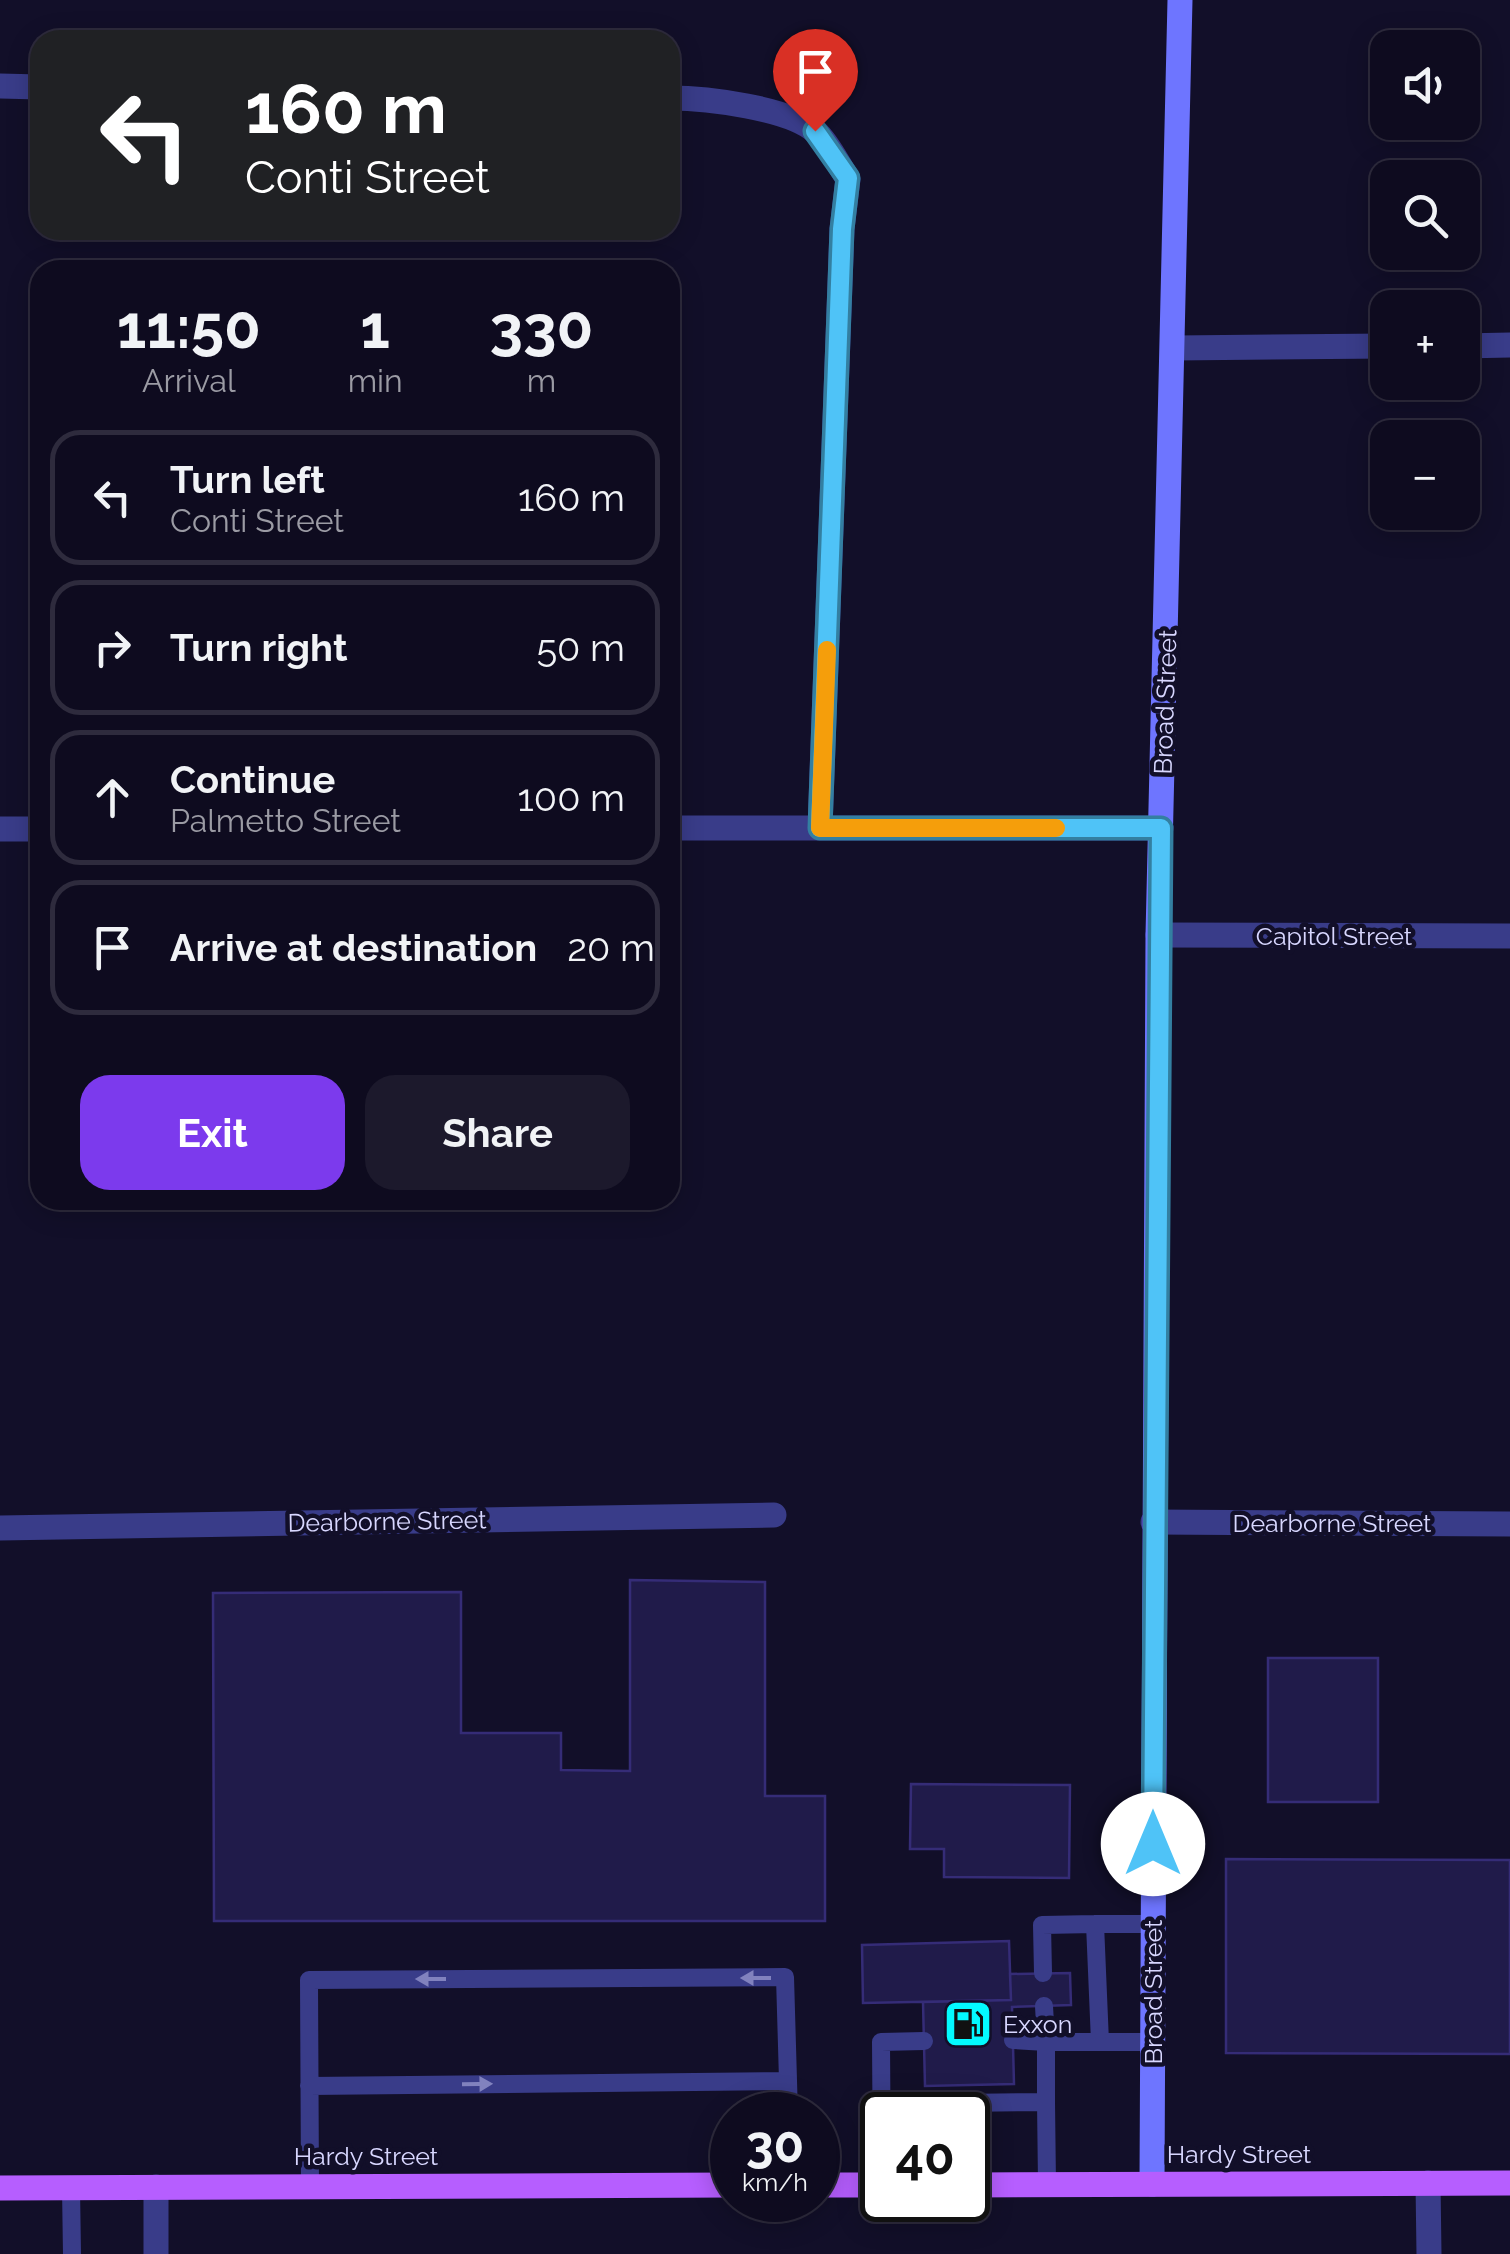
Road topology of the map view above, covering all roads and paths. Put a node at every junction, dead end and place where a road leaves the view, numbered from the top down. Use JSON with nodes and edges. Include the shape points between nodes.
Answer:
{"nodes":[{"id":1,"x":1180,"y":0,"type":"edge"},
{"id":2,"x":0,"y":86,"type":"edge"},
{"id":3,"x":30,"y":87,"type":"edge"},
{"id":4,"x":680,"y":98,"type":"edge"},
{"id":5,"x":1370,"y":346,"type":"edge"},
{"id":6,"x":1480,"y":346,"type":"edge"},
{"id":7,"x":1510,"y":346,"type":"edge"},
{"id":8,"x":1175,"y":348,"type":"junction"},
{"id":9,"x":680,"y":828,"type":"edge"},
{"id":10,"x":820,"y":828,"type":"junction"},
{"id":11,"x":1161,"y":828,"type":"junction"},
{"id":12,"x":0,"y":829,"type":"edge"},
{"id":13,"x":30,"y":829,"type":"edge"},
{"id":14,"x":1158,"y":935,"type":"junction"},
{"id":15,"x":1510,"y":936,"type":"edge"},
{"id":16,"x":774,"y":1516,"type":"dead end"},
{"id":17,"x":1154,"y":1522,"type":"junction"},
{"id":18,"x":1510,"y":1524,"type":"edge"},
{"id":19,"x":0,"y":1528,"type":"edge"},
{"id":20,"x":1095,"y":1924,"type":"junction"},
{"id":21,"x":1153,"y":1924,"type":"junction"},
{"id":22,"x":1042,"y":1973,"type":"dead end"},
{"id":23,"x":1044,"y":2006,"type":"dead end"},
{"id":24,"x":1013,"y":2040,"type":"dead end"},
{"id":25,"x":924,"y":2041,"type":"dead end"},
{"id":26,"x":1046,"y":2042,"type":"junction"},
{"id":27,"x":1100,"y":2042,"type":"junction"},
{"id":28,"x":1153,"y":2042,"type":"junction"},
{"id":29,"x":788,"y":2081,"type":"junction"},
{"id":30,"x":309,"y":2086,"type":"junction"},
{"id":31,"x":789,"y":2092,"type":"edge"},
{"id":32,"x":881,"y":2092,"type":"edge"},
{"id":33,"x":1046,"y":2102,"type":"junction"},
{"id":34,"x":990,"y":2103,"type":"edge"},
{"id":35,"x":1428,"y":2183,"type":"junction"},
{"id":36,"x":1510,"y":2183,"type":"edge"},
{"id":37,"x":990,"y":2184,"type":"edge"},
{"id":38,"x":1047,"y":2184,"type":"junction"},
{"id":39,"x":1152,"y":2184,"type":"junction"},
{"id":40,"x":710,"y":2186,"type":"edge"},
{"id":41,"x":156,"y":2187,"type":"junction"},
{"id":42,"x":310,"y":2187,"type":"junction"},
{"id":43,"x":0,"y":2188,"type":"edge"},
{"id":44,"x":71,"y":2188,"type":"junction"},
{"id":45,"x":72,"y":2254,"type":"edge"},
{"id":46,"x":156,"y":2254,"type":"edge"},
{"id":47,"x":1429,"y":2254,"type":"edge"}],
"edges":[{"from":1,"to":8,"type":"street","name":"Broad Street"},
{"from":2,"to":3,"type":"street"},
{"from":4,"to":10,"type":"street","via":[[712,98],[815,131],[848,178]]},
{"from":5,"to":8,"type":"street"},
{"from":6,"to":7,"type":"street"},
{"from":8,"to":11,"type":"street","name":"Broad Street"},
{"from":9,"to":10,"type":"street"},
{"from":10,"to":11,"type":"street"},
{"from":11,"to":14,"type":"street","name":"Broad Street"},
{"from":12,"to":13,"type":"street"},
{"from":14,"to":15,"type":"street","name":"Capitol Street"},
{"from":14,"to":17,"type":"street","name":"Broad Street"},
{"from":16,"to":19,"type":"street","name":"Dearborne Street"},
{"from":17,"to":18,"type":"street","name":"Dearborne Street"},
{"from":17,"to":21,"type":"street","name":"Broad Street"},
{"from":20,"to":21,"type":"lane"},
{"from":20,"to":22,"type":"lane","via":[[1042,1925]]},
{"from":20,"to":27,"type":"lane"},
{"from":21,"to":28,"type":"street","name":"Broad Street"},
{"from":23,"to":26,"type":"lane"},
{"from":24,"to":26,"type":"lane"},
{"from":25,"to":32,"type":"lane","via":[[881,2042]]},
{"from":26,"to":27,"type":"lane"},
{"from":26,"to":33,"type":"lane"},
{"from":27,"to":28,"type":"lane"},
{"from":28,"to":39,"type":"street","name":"Broad Street"},
{"from":30,"to":29,"type":"lane","one_way":true},
{"from":29,"to":30,"type":"lane","one_way":true,"via":[[785,1978],[309,1980]]},
{"from":29,"to":31,"type":"lane"},
{"from":30,"to":42,"type":"lane"},
{"from":33,"to":34,"type":"lane"},
{"from":33,"to":38,"type":"lane"},
{"from":35,"to":36,"type":"main road","name":"Hardy Street"},
{"from":35,"to":39,"type":"main road","name":"Hardy Street"},
{"from":35,"to":47,"type":"street"},
{"from":37,"to":38,"type":"main road","name":"Hardy Street"},
{"from":38,"to":39,"type":"main road","name":"Hardy Street"},
{"from":40,"to":42,"type":"main road","name":"Hardy Street"},
{"from":41,"to":42,"type":"main road","name":"Hardy Street"},
{"from":41,"to":44,"type":"main road","name":"Hardy Street"},
{"from":41,"to":46,"type":"street"},
{"from":43,"to":44,"type":"main road","name":"Hardy Street"},
{"from":44,"to":45,"type":"lane"}]}
